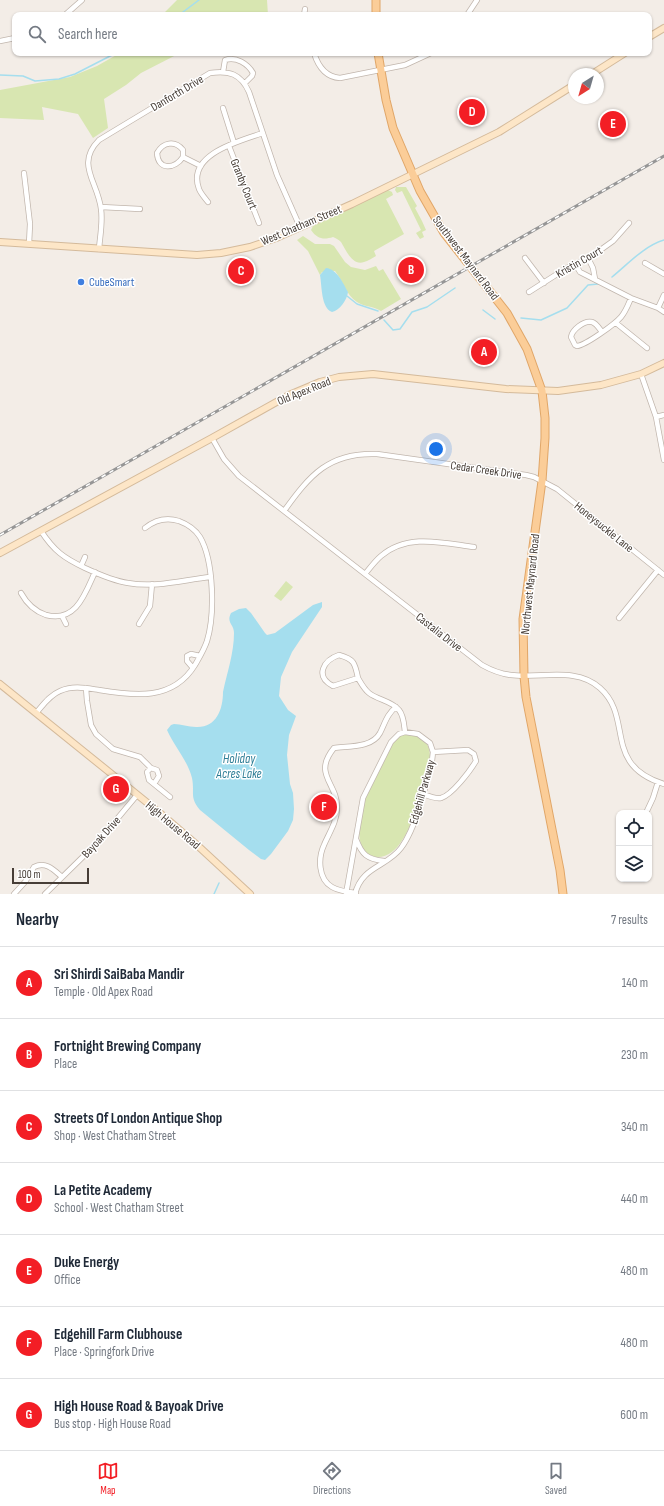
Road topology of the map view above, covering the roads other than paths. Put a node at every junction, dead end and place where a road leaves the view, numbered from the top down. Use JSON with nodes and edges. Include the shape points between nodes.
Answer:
{"nodes":[{"id":1,"x":82,"y":0,"type":"edge"},
{"id":2,"x":376,"y":0,"type":"edge"},
{"id":3,"x":478,"y":0,"type":"edge"},
{"id":4,"x":305,"y":9,"type":"dead end"},
{"id":5,"x":68,"y":12,"type":"edge"},
{"id":6,"x":304,"y":12,"type":"edge"},
{"id":7,"x":376,"y":12,"type":"edge"},
{"id":8,"x":469,"y":12,"type":"edge"},
{"id":9,"x":664,"y":28,"type":"edge"},
{"id":10,"x":652,"y":35,"type":"edge"},
{"id":11,"x":12,"y":39,"type":"edge"},
{"id":12,"x":0,"y":41,"type":"edge"},
{"id":13,"x":315,"y":56,"type":"edge"},
{"id":14,"x":378,"y":56,"type":"edge"},
{"id":15,"x":425,"y":56,"type":"edge"},
{"id":16,"x":620,"y":56,"type":"edge"},
{"id":17,"x":601,"y":68,"type":"edge"},
{"id":18,"x":380,"y":70,"type":"junction"},
{"id":19,"x":223,"y":72,"type":"junction"},
{"id":20,"x":245,"y":83,"type":"junction"},
{"id":21,"x":568,"y":89,"type":"edge"},
{"id":22,"x":223,"y":108,"type":"dead end"},
{"id":23,"x":263,"y":134,"type":"junction"},
{"id":24,"x":234,"y":143,"type":"junction"},
{"id":25,"x":229,"y":146,"type":"junction"},
{"id":26,"x":183,"y":157,"type":"junction"},
{"id":27,"x":201,"y":166,"type":"junction"},
{"id":28,"x":24,"y":173,"type":"dead end"},
{"id":29,"x":412,"y":174,"type":"junction"},
{"id":30,"x":208,"y":202,"type":"dead end"},
{"id":31,"x":101,"y":207,"type":"junction"},
{"id":32,"x":140,"y":209,"type":"dead end"},
{"id":33,"x":260,"y":223,"type":"dead end"},
{"id":34,"x":629,"y":223,"type":"dead end"},
{"id":35,"x":300,"y":227,"type":"junction"},
{"id":36,"x":0,"y":242,"type":"edge"},
{"id":37,"x":29,"y":244,"type":"junction"},
{"id":38,"x":99,"y":249,"type":"junction"},
{"id":39,"x":525,"y":258,"type":"dead end"},
{"id":40,"x":588,"y":258,"type":"junction"},
{"id":41,"x":645,"y":263,"type":"dead end"},
{"id":42,"x":575,"y":264,"type":"junction"},
{"id":43,"x":664,"y":274,"type":"edge"},
{"id":44,"x":594,"y":279,"type":"junction"},
{"id":45,"x":544,"y":283,"type":"junction"},
{"id":46,"x":529,"y":292,"type":"dead end"},
{"id":47,"x":664,"y":295,"type":"edge"},
{"id":48,"x":631,"y":298,"type":"junction"},
{"id":49,"x":658,"y":308,"type":"junction"},
{"id":50,"x":664,"y":312,"type":"edge"},
{"id":51,"x":616,"y":322,"type":"junction"},
{"id":52,"x":602,"y":332,"type":"junction"},
{"id":53,"x":647,"y":348,"type":"dead end"},
{"id":54,"x":664,"y":363,"type":"edge"},
{"id":55,"x":641,"y":374,"type":"junction"},
{"id":56,"x":542,"y":391,"type":"junction"},
{"id":57,"x":664,"y":415,"type":"edge"},
{"id":58,"x":656,"y":418,"type":"junction"},
{"id":59,"x":212,"y":438,"type":"junction"},
{"id":60,"x":664,"y":460,"type":"edge"},
{"id":61,"x":542,"y":481,"type":"junction"},
{"id":62,"x":284,"y":511,"type":"junction"},
{"id":63,"x":145,"y":528,"type":"dead end"},
{"id":64,"x":41,"y":531,"type":"junction"},
{"id":65,"x":474,"y":547,"type":"dead end"},
{"id":66,"x":0,"y":553,"type":"edge"},
{"id":67,"x":85,"y":558,"type":"dead end"},
{"id":68,"x":81,"y":566,"type":"junction"},
{"id":69,"x":658,"y":570,"type":"junction"},
{"id":70,"x":95,"y":572,"type":"junction"},
{"id":71,"x":365,"y":574,"type":"junction"},
{"id":72,"x":664,"y":575,"type":"edge"},
{"id":73,"x":210,"y":577,"type":"junction"},
{"id":74,"x":152,"y":584,"type":"junction"},
{"id":75,"x":21,"y":593,"type":"dead end"},
{"id":76,"x":62,"y":616,"type":"junction"},
{"id":77,"x":619,"y":618,"type":"dead end"},
{"id":78,"x":66,"y":624,"type":"dead end"},
{"id":79,"x":139,"y":624,"type":"dead end"},
{"id":80,"x":200,"y":656,"type":"junction"},
{"id":81,"x":193,"y":668,"type":"junction"},
{"id":82,"x":524,"y":676,"type":"junction"},
{"id":83,"x":358,"y":678,"type":"junction"},
{"id":84,"x":0,"y":684,"type":"edge"},
{"id":85,"x":86,"y":688,"type":"junction"},
{"id":86,"x":396,"y":707,"type":"junction"},
{"id":87,"x":36,"y":713,"type":"junction"},
{"id":88,"x":405,"y":732,"type":"junction"},
{"id":89,"x":433,"y":752,"type":"junction"},
{"id":90,"x":151,"y":768,"type":"junction"},
{"id":91,"x":658,"y":782,"type":"junction"},
{"id":92,"x":154,"y":784,"type":"junction"},
{"id":93,"x":664,"y":784,"type":"edge"},
{"id":94,"x":423,"y":794,"type":"junction"},
{"id":95,"x":137,"y":795,"type":"junction"},
{"id":96,"x":170,"y":798,"type":"dead end"},
{"id":97,"x":647,"y":810,"type":"edge"},
{"id":98,"x":356,"y":839,"type":"junction"},
{"id":99,"x":384,"y":861,"type":"junction"},
{"id":100,"x":62,"y":877,"type":"junction"},
{"id":101,"x":346,"y":893,"type":"edge"},
{"id":102,"x":14,"y":894,"type":"edge"},
{"id":103,"x":45,"y":894,"type":"edge"},
{"id":104,"x":250,"y":894,"type":"edge"},
{"id":105,"x":356,"y":894,"type":"edge"},
{"id":106,"x":563,"y":894,"type":"edge"}],
"edges":[{"from":1,"to":5,"type":"street"},
{"from":2,"to":7,"type":"main road"},
{"from":3,"to":8,"type":"street"},
{"from":4,"to":6,"type":"street"},
{"from":9,"to":10,"type":"main road"},
{"from":11,"to":12,"type":"street"},
{"from":13,"to":18,"type":"street","via":[[324,72],[335,78]]},
{"from":14,"to":18,"type":"main road","name":"Southwest Maynard Road"},
{"from":15,"to":18,"type":"street","via":[[411,63]]},
{"from":16,"to":17,"type":"main road"},
{"from":18,"to":29,"type":"main road","name":"Southwest Maynard Road","via":[[393,128]]},
{"from":19,"to":20,"type":"street","via":[[235,75]]},
{"from":19,"to":20,"type":"street","via":[[225,60],[232,58],[240,61],[247,65],[252,73]]},
{"from":19,"to":31,"type":"street","name":"Danforth Drive","via":[[210,73],[94,145],[88,166]]},
{"from":20,"to":23,"type":"street"},
{"from":21,"to":29,"type":"main road","name":"West Chatham Street","via":[[499,132]]},
{"from":22,"to":24,"type":"street"},
{"from":23,"to":24,"type":"street"},
{"from":23,"to":35,"type":"street","via":[[277,175]]},
{"from":24,"to":25,"type":"street"},
{"from":25,"to":27,"type":"street","via":[[208,157]]},
{"from":25,"to":33,"type":"street","name":"Granby Court"},
{"from":26,"to":26,"type":"street","via":[[183,150],[174,143],[162,147],[157,154],[163,166],[178,163]]},
{"from":26,"to":27,"type":"street"},
{"from":27,"to":30,"type":"street","via":[[198,185]]},
{"from":28,"to":37,"type":"street","via":[[30,224]]},
{"from":29,"to":35,"type":"main road","name":"West Chatham Street"},
{"from":29,"to":56,"type":"main road","name":"Southwest Maynard Road","via":[[444,233],[511,319],[527,349]]},
{"from":31,"to":32,"type":"street"},
{"from":31,"to":38,"type":"street","name":"Danforth Drive"},
{"from":34,"to":40,"type":"street","name":"Kristin Court","via":[[613,241]]},
{"from":35,"to":38,"type":"main road","name":"West Chatham Street","via":[[250,247],[221,253],[197,255]]},
{"from":36,"to":37,"type":"main road","name":"West Chatham Street"},
{"from":37,"to":38,"type":"main road","name":"West Chatham Street"},
{"from":39,"to":45,"type":"street"},
{"from":40,"to":42,"type":"street","name":"Kristin Court"},
{"from":40,"to":44,"type":"street","via":[[593,268]]},
{"from":41,"to":43,"type":"street"},
{"from":42,"to":44,"type":"street","via":[[580,272]]},
{"from":42,"to":45,"type":"street","name":"Kristin Court"},
{"from":44,"to":48,"type":"street"},
{"from":45,"to":46,"type":"street","name":"Kristin Court"},
{"from":47,"to":49,"type":"street"},
{"from":48,"to":49,"type":"street"},
{"from":48,"to":51,"type":"street"},
{"from":49,"to":50,"type":"street"},
{"from":51,"to":52,"type":"street"},
{"from":51,"to":53,"type":"street"},
{"from":52,"to":52,"type":"street","via":[[580,346],[575,345],[571,337],[572,332],[589,322],[595,324]]},
{"from":54,"to":55,"type":"main road","name":"Old Apex Road"},
{"from":55,"to":56,"type":"main road","name":"Old Apex Road","via":[[576,390]]},
{"from":55,"to":58,"type":"street"},
{"from":56,"to":59,"type":"main road","name":"Old Apex Road","via":[[373,374],[339,377],[289,395]]},
{"from":56,"to":61,"type":"main road","name":"Northwest Maynard Road","via":[[545,418]]},
{"from":57,"to":58,"type":"street"},
{"from":58,"to":60,"type":"street"},
{"from":59,"to":62,"type":"street","name":"Castalia Drive","via":[[235,472]]},
{"from":59,"to":64,"type":"main road","name":"Old Apex Road"},
{"from":61,"to":62,"type":"street","name":"Cedar Creek Drive","via":[[526,475],[387,456],[356,455],[332,462],[315,473]]},
{"from":61,"to":69,"type":"street","name":"Honeysuckle Lane","via":[[557,489]]},
{"from":61,"to":82,"type":"main road","name":"Northwest Maynard Road","via":[[523,619]]},
{"from":62,"to":71,"type":"street","name":"Castalia Drive"},
{"from":63,"to":73,"type":"street","via":[[153,521],[170,519],[192,527],[204,545]]},
{"from":64,"to":66,"type":"main road","name":"Old Apex Road"},
{"from":64,"to":68,"type":"street","via":[[58,552]]},
{"from":65,"to":71,"type":"street","via":[[433,541],[410,542],[398,545],[383,554]]},
{"from":67,"to":68,"type":"street"},
{"from":68,"to":70,"type":"street"},
{"from":69,"to":72,"type":"street","name":"Honeysuckle Lane"},
{"from":69,"to":77,"type":"street"},
{"from":70,"to":74,"type":"street","via":[[126,583]]},
{"from":70,"to":76,"type":"street","via":[[80,603]]},
{"from":71,"to":82,"type":"street","name":"Castalia Drive","via":[[482,665],[504,674]]},
{"from":73,"to":74,"type":"street"},
{"from":73,"to":80,"type":"street","via":[[211,621]]},
{"from":74,"to":79,"type":"street","via":[[150,606]]},
{"from":75,"to":76,"type":"street","via":[[34,610],[56,617]]},
{"from":76,"to":78,"type":"street"},
{"from":80,"to":81,"type":"street"},
{"from":80,"to":81,"type":"street","via":[[187,656],[187,661]]},
{"from":81,"to":85,"type":"street","via":[[174,685],[153,694],[133,695]]},
{"from":82,"to":91,"type":"street","name":"Castalia Drive","via":[[574,676],[587,679],[599,686],[613,704],[627,756],[640,773]]},
{"from":82,"to":106,"type":"main road","name":"Northwest Maynard Road"},
{"from":83,"to":83,"type":"street","via":[[333,686],[323,676],[324,665],[334,656],[344,656],[353,662]]},
{"from":83,"to":86,"type":"street","via":[[369,694]]},
{"from":84,"to":87,"type":"main road","name":"High House Road"},
{"from":85,"to":87,"type":"street","via":[[60,691]]},
{"from":85,"to":90,"type":"street","via":[[91,725],[96,734],[113,749],[140,757]]},
{"from":86,"to":88,"type":"street","via":[[402,716]]},
{"from":86,"to":101,"type":"street","via":[[387,716],[373,742],[334,748],[327,758],[325,773],[336,797],[337,810],[335,822],[323,846],[320,865],[323,876],[330,886]]},
{"from":87,"to":95,"type":"main road","name":"High House Road"},
{"from":88,"to":89,"type":"street","name":"Edgehill Parkway","via":[[424,737],[430,743]]},
{"from":88,"to":98,"type":"street","via":[[391,742],[367,790]]},
{"from":89,"to":94,"type":"street","name":"Edgehill Parkway"},
{"from":89,"to":94,"type":"street","via":[[468,750],[474,754],[476,761],[448,794],[440,798]]},
{"from":90,"to":92,"type":"street","via":[[147,775]]},
{"from":90,"to":92,"type":"street","via":[[156,769],[159,774]]},
{"from":91,"to":93,"type":"street","name":"Castalia Drive"},
{"from":91,"to":97,"type":"street"},
{"from":92,"to":96,"type":"street"},
{"from":94,"to":99,"type":"street","name":"Edgehill Parkway","via":[[412,828],[404,843],[396,854]]},
{"from":95,"to":100,"type":"street","name":"Bayoak Drive","via":[[97,843]]},
{"from":95,"to":104,"type":"main road","name":"High House Road"},
{"from":98,"to":99,"type":"street","via":[[366,856]]},
{"from":98,"to":101,"type":"street"},
{"from":99,"to":105,"type":"street","name":"Edgehill Parkway","via":[[364,876]]},
{"from":100,"to":102,"type":"street","via":[[51,868],[37,865]]},
{"from":100,"to":103,"type":"street","name":"Bayoak Drive"},
{"from":101,"to":105,"type":"street"}]}
